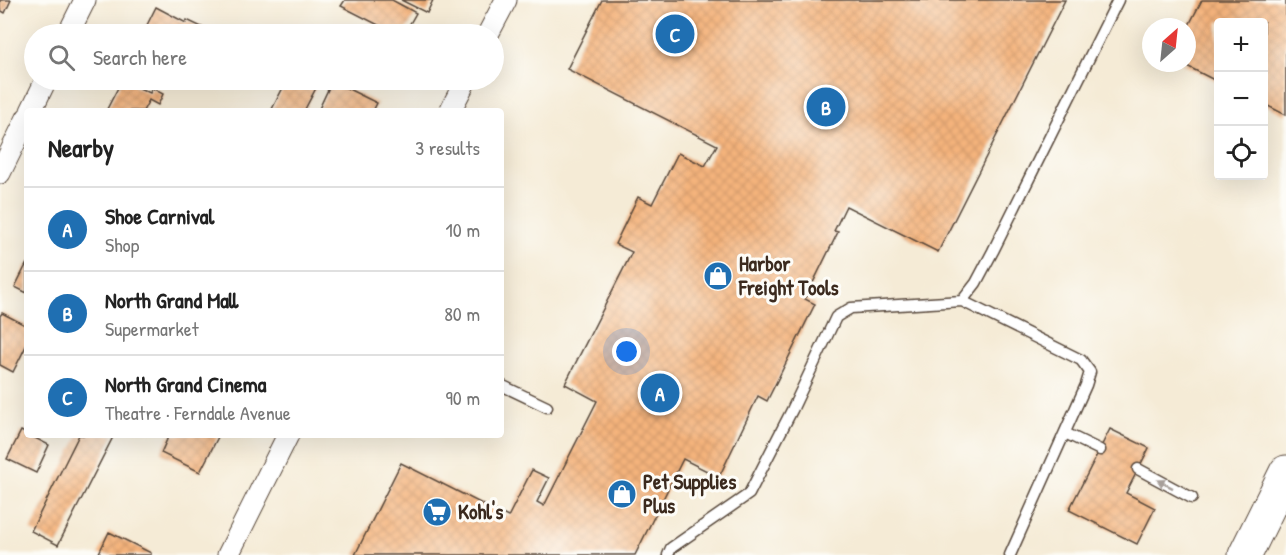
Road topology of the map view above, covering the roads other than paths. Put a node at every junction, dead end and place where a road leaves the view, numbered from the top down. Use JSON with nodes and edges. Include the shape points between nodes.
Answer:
{"nodes":[{"id":1,"x":85,"y":0,"type":"edge"},
{"id":2,"x":506,"y":0,"type":"edge"},
{"id":3,"x":1118,"y":0,"type":"edge"},
{"id":4,"x":73,"y":24,"type":"edge"},
{"id":5,"x":494,"y":24,"type":"edge"},
{"id":6,"x":41,"y":90,"type":"edge"},
{"id":7,"x":461,"y":90,"type":"edge"},
{"id":8,"x":32,"y":108,"type":"edge"},
{"id":9,"x":452,"y":108,"type":"edge"},
{"id":10,"x":24,"y":124,"type":"edge"},
{"id":11,"x":14,"y":146,"type":"edge"},
{"id":12,"x":0,"y":173,"type":"edge"},
{"id":13,"x":962,"y":301,"type":"junction"},
{"id":14,"x":504,"y":386,"type":"edge"},
{"id":15,"x":547,"y":407,"type":"dead end"},
{"id":16,"x":1065,"y":433,"type":"junction"},
{"id":17,"x":286,"y":438,"type":"edge"},
{"id":18,"x":1100,"y":450,"type":"dead end"},
{"id":19,"x":1138,"y":470,"type":"dead end"},
{"id":20,"x":1286,"y":472,"type":"edge"},
{"id":21,"x":1192,"y":498,"type":"dead end"},
{"id":22,"x":228,"y":555,"type":"edge"},
{"id":23,"x":668,"y":555,"type":"edge"},
{"id":24,"x":1010,"y":555,"type":"edge"},
{"id":25,"x":1245,"y":555,"type":"edge"}],
"edges":[{"from":1,"to":4,"type":"street"},
{"from":2,"to":5,"type":"street"},
{"from":3,"to":13,"type":"lane","via":[[993,251]]},
{"from":6,"to":8,"type":"street"},
{"from":7,"to":9,"type":"street"},
{"from":10,"to":11,"type":"street"},
{"from":11,"to":12,"type":"street"},
{"from":13,"to":16,"type":"lane","via":[[1081,360],[1090,372]]},
{"from":13,"to":23,"type":"lane","via":[[850,308],[836,317],[749,494],[672,548]]},
{"from":14,"to":15,"type":"lane"},
{"from":16,"to":18,"type":"lane"},
{"from":16,"to":24,"type":"lane"},
{"from":17,"to":22,"type":"street"},
{"from":21,"to":19,"type":"lane","one_way":true},
{"from":20,"to":25,"type":"main road"}]}
